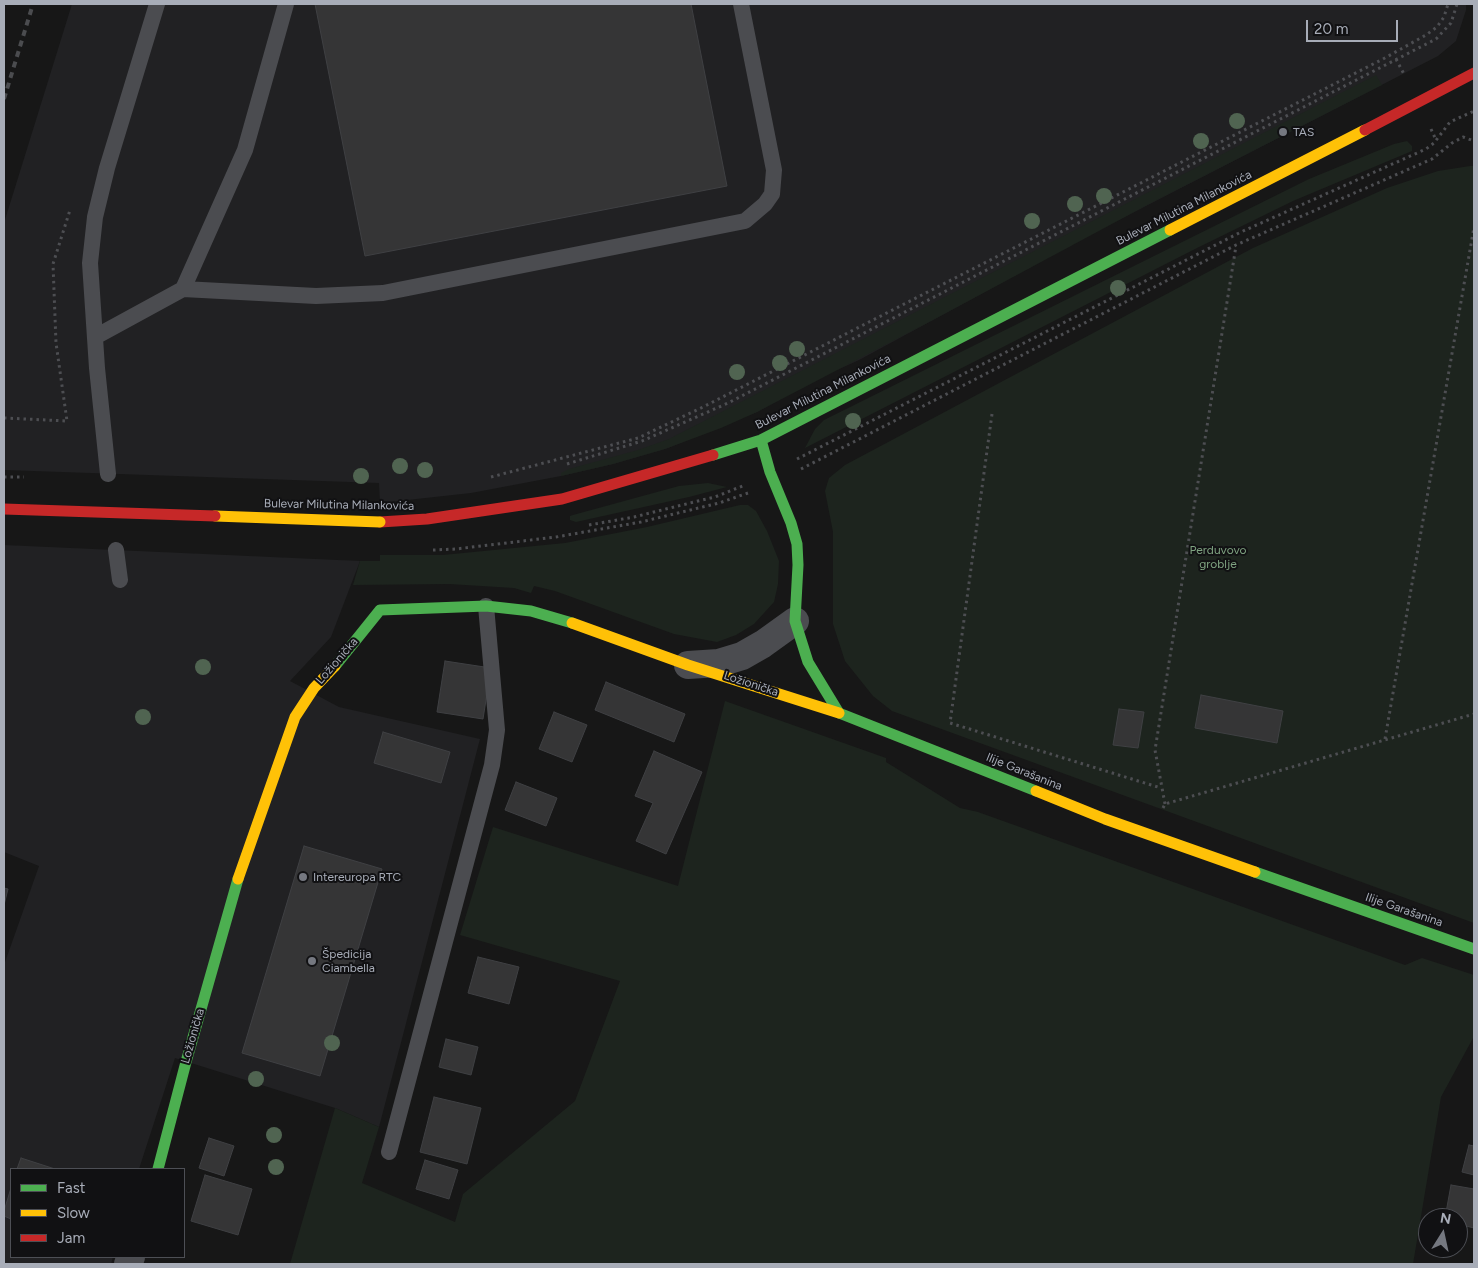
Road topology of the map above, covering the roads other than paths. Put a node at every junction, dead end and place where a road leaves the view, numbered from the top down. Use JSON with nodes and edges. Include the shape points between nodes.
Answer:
{"nodes":[{"id":1,"x":157,"y":4,"type":"edge"},
{"id":2,"x":286,"y":4,"type":"edge"},
{"id":3,"x":741,"y":4,"type":"edge"},
{"id":4,"x":1474,"y":73,"type":"edge"},
{"id":5,"x":183,"y":289,"type":"junction"},
{"id":6,"x":95,"y":337,"type":"junction"},
{"id":7,"x":761,"y":440,"type":"junction"},
{"id":8,"x":108,"y":474,"type":"dead end"},
{"id":9,"x":4,"y":509,"type":"edge"},
{"id":10,"x":116,"y":550,"type":"dead end"},
{"id":11,"x":120,"y":580,"type":"dead end"},
{"id":12,"x":486,"y":606,"type":"junction"},
{"id":13,"x":795,"y":621,"type":"junction"},
{"id":14,"x":688,"y":665,"type":"junction"},
{"id":15,"x":839,"y":713,"type":"junction"},
{"id":16,"x":1474,"y":949,"type":"edge"},
{"id":17,"x":389,"y":1152,"type":"dead end"},
{"id":18,"x":158,"y":1168,"type":"edge"}],
"edges":[{"from":1,"to":6,"type":"lane","via":[[95,217],[90,263]]},
{"from":2,"to":5,"type":"lane","via":[[245,150]]},
{"from":3,"to":5,"type":"lane","via":[[774,170],[772,194],[746,221],[383,293],[316,296]]},
{"from":4,"to":7,"type":"street","name":"Bulevar Milutina Milankovića"},
{"from":5,"to":6,"type":"lane"},
{"from":6,"to":8,"type":"lane"},
{"from":7,"to":9,"type":"street","name":"Bulevar Milutina Milankovića","bridge":true,"via":[[562,499],[427,519],[380,522]]},
{"from":7,"to":13,"type":"street","via":[[797,544]]},
{"from":10,"to":11,"type":"lane"},
{"from":12,"to":14,"type":"street","name":"Ložionička","via":[[532,611]]},
{"from":12,"to":17,"type":"lane","via":[[497,730],[492,765]]},
{"from":12,"to":18,"type":"street","name":"Ložionička","via":[[380,610],[341,660],[314,688],[295,717],[237,882]]},
{"from":13,"to":14,"type":"street","via":[[742,656],[719,663]]},
{"from":13,"to":15,"type":"street","via":[[808,662]]},
{"from":14,"to":15,"type":"street","name":"Ložionička"},
{"from":15,"to":16,"type":"street","name":"Ilije Garašanina","via":[[1105,819]]}]}
